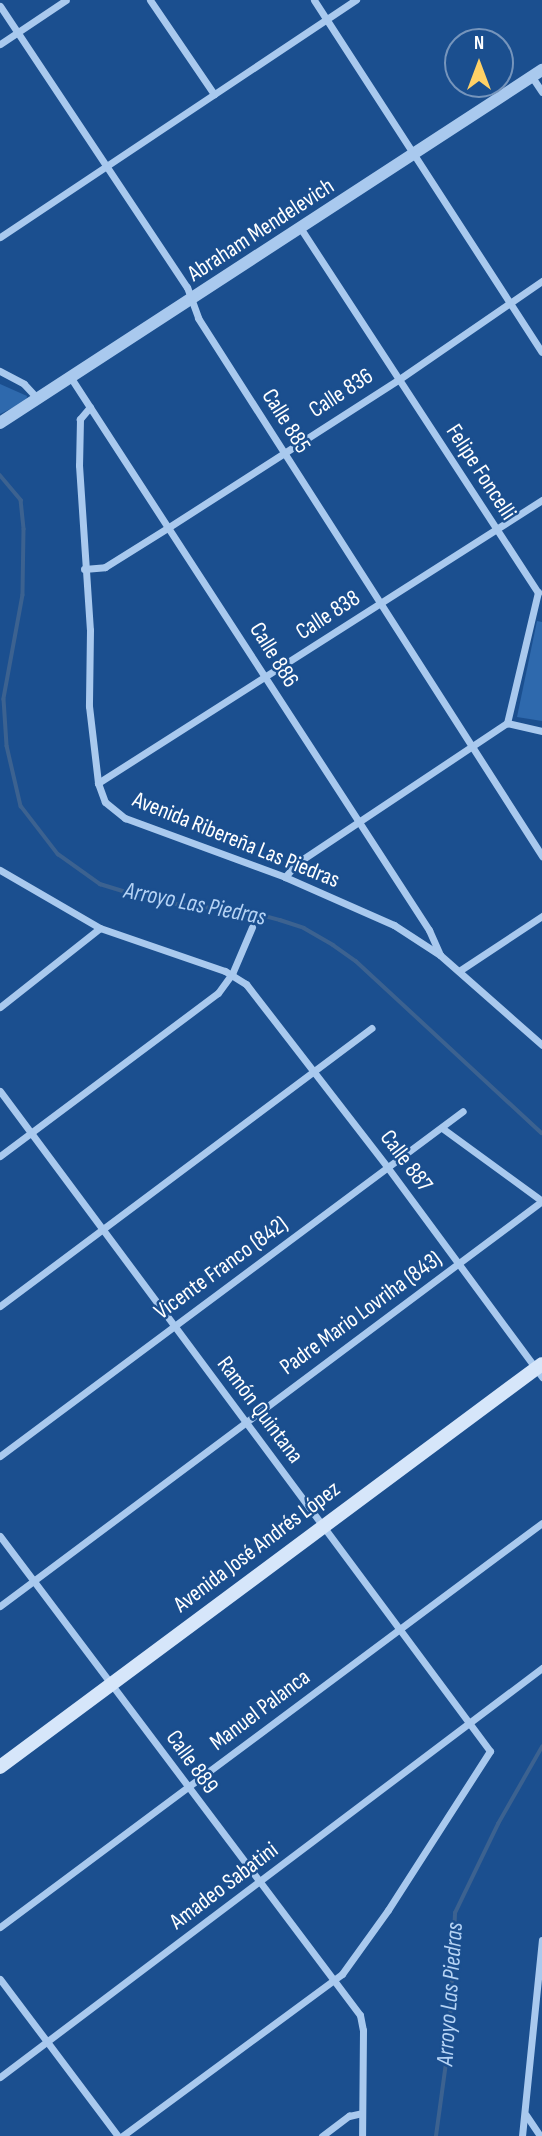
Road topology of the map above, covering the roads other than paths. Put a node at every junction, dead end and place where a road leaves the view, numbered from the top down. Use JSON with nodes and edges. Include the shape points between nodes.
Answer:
{"nodes":[{"id":1,"x":66,"y":0,"type":"edge"},
{"id":2,"x":150,"y":0,"type":"edge"},
{"id":3,"x":314,"y":0,"type":"edge"},
{"id":4,"x":356,"y":0,"type":"edge"},
{"id":5,"x":0,"y":6,"type":"edge"},
{"id":6,"x":327,"y":19,"type":"junction"},
{"id":7,"x":18,"y":33,"type":"junction"},
{"id":8,"x":0,"y":44,"type":"edge"},
{"id":9,"x":537,"y":73,"type":"edge"},
{"id":10,"x":542,"y":92,"type":"edge"},
{"id":11,"x":214,"y":94,"type":"junction"},
{"id":12,"x":416,"y":154,"type":"junction"},
{"id":13,"x":107,"y":166,"type":"junction"},
{"id":14,"x":301,"y":229,"type":"junction"},
{"id":15,"x":0,"y":237,"type":"edge"},
{"id":16,"x":542,"y":281,"type":"edge"},
{"id":17,"x":191,"y":301,"type":"junction"},
{"id":18,"x":511,"y":303,"type":"junction"},
{"id":19,"x":542,"y":352,"type":"edge"},
{"id":20,"x":0,"y":371,"type":"edge"},
{"id":21,"x":71,"y":378,"type":"junction"},
{"id":22,"x":398,"y":380,"type":"junction"},
{"id":23,"x":38,"y":399,"type":"junction"},
{"id":24,"x":90,"y":407,"type":"junction"},
{"id":25,"x":0,"y":423,"type":"edge"},
{"id":26,"x":283,"y":453,"type":"junction"},
{"id":27,"x":542,"y":500,"type":"edge"},
{"id":28,"x":169,"y":527,"type":"junction"},
{"id":29,"x":495,"y":530,"type":"junction"},
{"id":30,"x":84,"y":569,"type":"junction"},
{"id":31,"x":540,"y":593,"type":"edge"},
{"id":32,"x":381,"y":603,"type":"junction"},
{"id":33,"x":265,"y":678,"type":"junction"},
{"id":34,"x":507,"y":723,"type":"junction"},
{"id":35,"x":542,"y":731,"type":"edge"},
{"id":36,"x":471,"y":750,"type":"junction"},
{"id":37,"x":98,"y":783,"type":"junction"},
{"id":38,"x":357,"y":822,"type":"junction"},
{"id":39,"x":542,"y":856,"type":"edge"},
{"id":40,"x":0,"y":870,"type":"edge"},
{"id":41,"x":285,"y":877,"type":"junction"},
{"id":42,"x":542,"y":916,"type":"edge"},
{"id":43,"x":251,"y":927,"type":"dead end"},
{"id":44,"x":100,"y":928,"type":"junction"},
{"id":45,"x":440,"y":955,"type":"junction"},
{"id":46,"x":459,"y":971,"type":"junction"},
{"id":47,"x":232,"y":974,"type":"junction"},
{"id":48,"x":0,"y":1007,"type":"edge"},
{"id":49,"x":372,"y":1028,"type":"dead end"},
{"id":50,"x":542,"y":1045,"type":"edge"},
{"id":51,"x":314,"y":1072,"type":"junction"},
{"id":52,"x":0,"y":1091,"type":"edge"},
{"id":53,"x":463,"y":1111,"type":"dead end"},
{"id":54,"x":442,"y":1128,"type":"junction"},
{"id":55,"x":31,"y":1133,"type":"junction"},
{"id":56,"x":0,"y":1156,"type":"edge"},
{"id":57,"x":388,"y":1168,"type":"junction"},
{"id":58,"x":542,"y":1201,"type":"edge"},
{"id":59,"x":103,"y":1230,"type":"junction"},
{"id":60,"x":459,"y":1264,"type":"junction"},
{"id":61,"x":0,"y":1306,"type":"edge"},
{"id":62,"x":174,"y":1326,"type":"junction"},
{"id":63,"x":540,"y":1370,"type":"edge"},
{"id":64,"x":244,"y":1422,"type":"junction"},
{"id":65,"x":0,"y":1455,"type":"edge"},
{"id":66,"x":542,"y":1523,"type":"edge"},
{"id":67,"x":324,"y":1525,"type":"junction"},
{"id":68,"x":0,"y":1536,"type":"edge"},
{"id":69,"x":34,"y":1581,"type":"junction"},
{"id":70,"x":0,"y":1606,"type":"edge"},
{"id":71,"x":401,"y":1629,"type":"junction"},
{"id":72,"x":542,"y":1668,"type":"edge"},
{"id":73,"x":112,"y":1684,"type":"junction"},
{"id":74,"x":470,"y":1724,"type":"junction"},
{"id":75,"x":0,"y":1767,"type":"edge"},
{"id":76,"x":187,"y":1787,"type":"junction"},
{"id":77,"x":259,"y":1884,"type":"junction"},
{"id":78,"x":0,"y":1927,"type":"edge"},
{"id":79,"x":542,"y":1942,"type":"edge"},
{"id":80,"x":0,"y":1979,"type":"edge"},
{"id":81,"x":333,"y":1980,"type":"junction"},
{"id":82,"x":47,"y":2042,"type":"junction"},
{"id":83,"x":0,"y":2077,"type":"edge"},
{"id":84,"x":362,"y":2113,"type":"junction"},
{"id":85,"x":526,"y":2115,"type":"junction"},
{"id":86,"x":120,"y":2136,"type":"edge"},
{"id":87,"x":322,"y":2136,"type":"edge"},
{"id":88,"x":362,"y":2136,"type":"edge"},
{"id":89,"x":522,"y":2136,"type":"edge"},
{"id":90,"x":540,"y":2136,"type":"edge"}],
"edges":[{"from":1,"to":7,"type":"street"},
{"from":2,"to":11,"type":"street"},
{"from":3,"to":6,"type":"street"},
{"from":4,"to":6,"type":"street"},
{"from":5,"to":7,"type":"street","name":"Calle 885"},
{"from":6,"to":11,"type":"street"},
{"from":6,"to":12,"type":"street"},
{"from":7,"to":8,"type":"street"},
{"from":7,"to":13,"type":"street","name":"Calle 885"},
{"from":9,"to":10,"type":"street"},
{"from":9,"to":12,"type":"street","name":"Abraham Mendelevich"},
{"from":11,"to":13,"type":"street"},
{"from":12,"to":14,"type":"street","name":"Abraham Mendelevich"},
{"from":12,"to":18,"type":"street"},
{"from":13,"to":15,"type":"street"},
{"from":13,"to":17,"type":"street","name":"Calle 885"},
{"from":14,"to":17,"type":"street","name":"Abraham Mendelevich"},
{"from":14,"to":22,"type":"street","name":"Felipe Foncelli"},
{"from":16,"to":18,"type":"street","name":"Calle 836"},
{"from":17,"to":21,"type":"street","name":"Abraham Mendelevich"},
{"from":17,"to":26,"type":"street","name":"Calle 885"},
{"from":18,"to":19,"type":"street"},
{"from":18,"to":22,"type":"street","name":"Calle 836"},
{"from":20,"to":23,"type":"street","via":[[24,384]]},
{"from":21,"to":23,"type":"street","name":"Abraham Mendelevich"},
{"from":21,"to":24,"type":"street","name":"Calle 886"},
{"from":22,"to":26,"type":"street","name":"Calle 836"},
{"from":22,"to":29,"type":"street","name":"Felipe Foncelli"},
{"from":23,"to":25,"type":"street","name":"Abraham Mendelevich"},
{"from":24,"to":28,"type":"street","name":"Calle 886"},
{"from":24,"to":30,"type":"street","name":"Avenida Ribereña Las Piedras","via":[[79,426]]},
{"from":26,"to":28,"type":"street","name":"Calle 836"},
{"from":26,"to":32,"type":"street","name":"Calle 885"},
{"from":27,"to":29,"type":"street","name":"Calle 838"},
{"from":28,"to":30,"type":"street","name":"Calle 836","via":[[105,567]]},
{"from":28,"to":33,"type":"street","name":"Calle 886"},
{"from":29,"to":31,"type":"street","name":"Felipe Foncelli"},
{"from":29,"to":32,"type":"street","name":"Calle 838"},
{"from":30,"to":37,"type":"street","name":"Avenida Ribereña Las Piedras","via":[[90,630],[89,706]]},
{"from":31,"to":34,"type":"street","name":"Felipe Foncelli"},
{"from":32,"to":33,"type":"street","name":"Calle 838"},
{"from":32,"to":36,"type":"street","name":"Calle 885"},
{"from":33,"to":37,"type":"street","name":"Calle 838"},
{"from":33,"to":38,"type":"street","name":"Calle 886"},
{"from":34,"to":35,"type":"street"},
{"from":34,"to":36,"type":"street"},
{"from":36,"to":38,"type":"street"},
{"from":36,"to":39,"type":"street","name":"Calle 885"},
{"from":37,"to":41,"type":"street","name":"Avenida Ribereña Las Piedras","via":[[109,807],[125,818]]},
{"from":38,"to":41,"type":"street","via":[[297,863]]},
{"from":38,"to":45,"type":"street","name":"Calle 886","via":[[429,930]]},
{"from":40,"to":44,"type":"street"},
{"from":41,"to":45,"type":"street","name":"Avenida Ribereña Las Piedras","via":[[394,925]]},
{"from":42,"to":46,"type":"street"},
{"from":43,"to":47,"type":"street"},
{"from":44,"to":47,"type":"street"},
{"from":44,"to":48,"type":"street"},
{"from":45,"to":46,"type":"street","name":"Avenida Ribereña Las Piedras"},
{"from":46,"to":50,"type":"street","name":"Avenida Ribereña Las Piedras"},
{"from":47,"to":51,"type":"street","name":"Calle 887","via":[[250,989]]},
{"from":47,"to":55,"type":"street","via":[[218,993]]},
{"from":49,"to":51,"type":"street"},
{"from":51,"to":57,"type":"street","name":"Calle 887"},
{"from":51,"to":59,"type":"street"},
{"from":52,"to":55,"type":"street","name":"Ramón Quintana"},
{"from":53,"to":54,"type":"street","name":"Vicente Franco (842)"},
{"from":54,"to":57,"type":"street","name":"Vicente Franco (842)"},
{"from":54,"to":58,"type":"street"},
{"from":55,"to":56,"type":"street"},
{"from":55,"to":59,"type":"street","name":"Ramón Quintana"},
{"from":57,"to":60,"type":"street","name":"Calle 887"},
{"from":57,"to":62,"type":"street","name":"Vicente Franco (842)"},
{"from":58,"to":60,"type":"street","name":"Padre Mario Lovriha (843)"},
{"from":59,"to":61,"type":"street"},
{"from":59,"to":62,"type":"street","name":"Ramón Quintana"},
{"from":60,"to":63,"type":"street","name":"Calle 887"},
{"from":60,"to":64,"type":"street","name":"Padre Mario Lovriha (843)"},
{"from":62,"to":64,"type":"street","name":"Ramón Quintana"},
{"from":62,"to":65,"type":"street","name":"Vicente Franco (842)"},
{"from":63,"to":67,"type":"main road","name":"Avenida José Andrés López"},
{"from":64,"to":67,"type":"street","name":"Ramón Quintana"},
{"from":64,"to":69,"type":"street","name":"Padre Mario Lovriha (843)"},
{"from":66,"to":71,"type":"street","name":"Manuel Palanca"},
{"from":67,"to":71,"type":"street","name":"Ramón Quintana"},
{"from":67,"to":73,"type":"main road","name":"Avenida José Andrés López"},
{"from":68,"to":69,"type":"street","name":"Calle 889"},
{"from":69,"to":70,"type":"street","name":"Padre Mario Lovriha (843)"},
{"from":69,"to":73,"type":"street","name":"Calle 889"},
{"from":71,"to":74,"type":"street","name":"Ramón Quintana"},
{"from":71,"to":76,"type":"street","name":"Manuel Palanca"},
{"from":72,"to":74,"type":"street"},
{"from":73,"to":75,"type":"main road","name":"Avenida José Andrés López"},
{"from":73,"to":76,"type":"street","name":"Calle 889"},
{"from":74,"to":77,"type":"street","name":"Amadeo Sabatini"},
{"from":74,"to":81,"type":"street","name":"Ramón Quintana","via":[[490,1751],[388,1910]]},
{"from":76,"to":77,"type":"street","name":"Calle 889"},
{"from":76,"to":78,"type":"street","name":"Manuel Palanca"},
{"from":77,"to":81,"type":"street","name":"Calle 889"},
{"from":77,"to":82,"type":"street","name":"Amadeo Sabatini"},
{"from":79,"to":85,"type":"street"},
{"from":80,"to":82,"type":"street"},
{"from":81,"to":84,"type":"street","name":"Calle 889","via":[[356,2008],[363,2030]]},
{"from":81,"to":86,"type":"street"},
{"from":82,"to":83,"type":"street","name":"Amadeo Sabatini"},
{"from":82,"to":86,"type":"street"},
{"from":84,"to":87,"type":"street","via":[[349,2116]]},
{"from":84,"to":88,"type":"street"},
{"from":85,"to":89,"type":"street"},
{"from":85,"to":90,"type":"street"}]}
